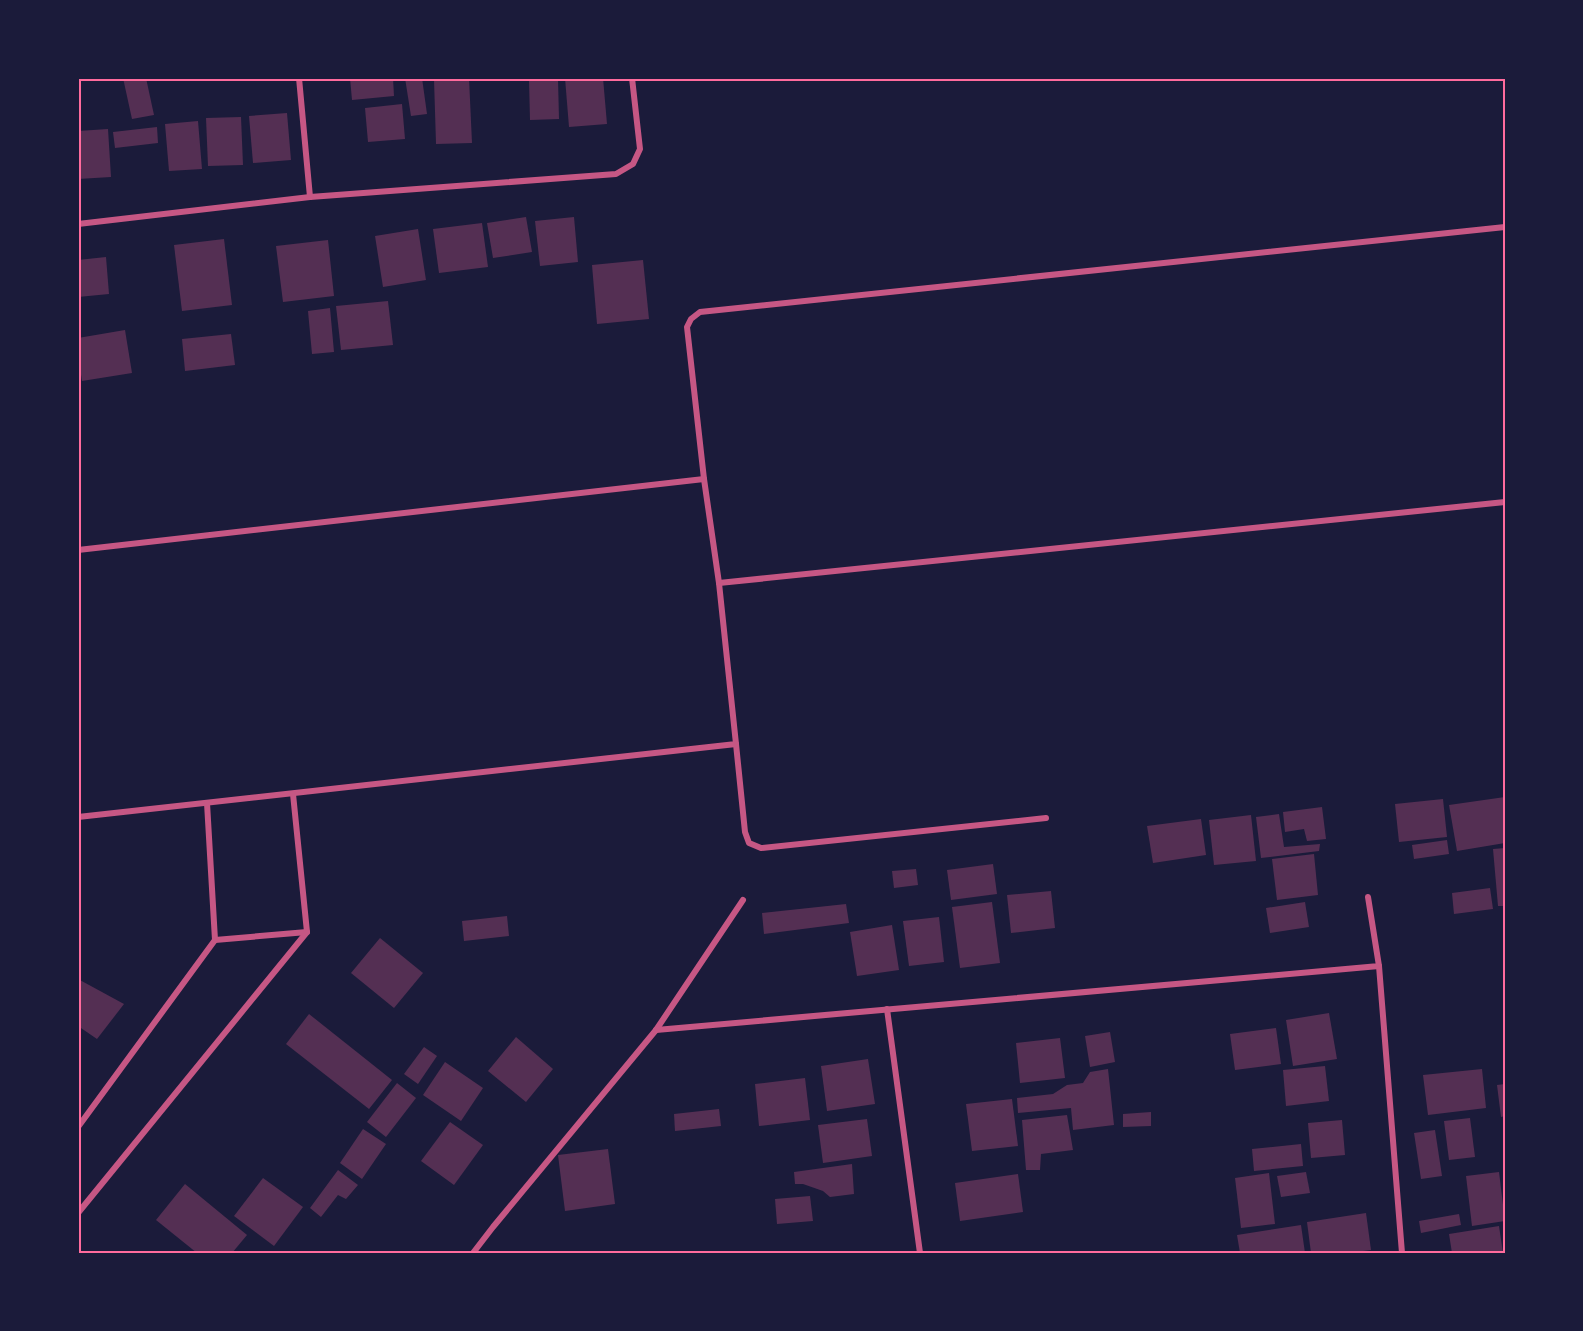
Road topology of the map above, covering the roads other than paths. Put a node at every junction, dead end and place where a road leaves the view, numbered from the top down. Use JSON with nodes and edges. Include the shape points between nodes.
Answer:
{"nodes":[{"id":1,"x":299,"y":78,"type":"edge"},
{"id":2,"x":632,"y":78,"type":"edge"},
{"id":3,"x":310,"y":196,"type":"junction"},
{"id":4,"x":78,"y":224,"type":"edge"},
{"id":5,"x":1505,"y":227,"type":"edge"},
{"id":6,"x":704,"y":479,"type":"junction"},
{"id":7,"x":1505,"y":502,"type":"edge"},
{"id":8,"x":78,"y":550,"type":"edge"},
{"id":9,"x":719,"y":583,"type":"junction"},
{"id":10,"x":736,"y":744,"type":"junction"},
{"id":11,"x":293,"y":794,"type":"junction"},
{"id":12,"x":207,"y":804,"type":"junction"},
{"id":13,"x":78,"y":817,"type":"edge"},
{"id":14,"x":1046,"y":818,"type":"dead end"},
{"id":15,"x":1368,"y":897,"type":"dead end"},
{"id":16,"x":743,"y":900,"type":"dead end"},
{"id":17,"x":308,"y":932,"type":"junction"},
{"id":18,"x":215,"y":940,"type":"junction"},
{"id":19,"x":1379,"y":966,"type":"junction"},
{"id":20,"x":886,"y":1009,"type":"junction"},
{"id":21,"x":656,"y":1030,"type":"junction"},
{"id":22,"x":78,"y":1127,"type":"edge"},
{"id":23,"x":78,"y":1213,"type":"edge"},
{"id":24,"x":473,"y":1253,"type":"edge"},
{"id":25,"x":920,"y":1253,"type":"edge"},
{"id":26,"x":1402,"y":1253,"type":"edge"}],
"edges":[{"from":1,"to":3,"type":"street"},
{"from":2,"to":3,"type":"street","via":[[640,149],[633,164],[616,174]]},
{"from":3,"to":4,"type":"street"},
{"from":5,"to":6,"type":"street","via":[[700,312],[687,327]]},
{"from":6,"to":8,"type":"street"},
{"from":6,"to":9,"type":"street"},
{"from":7,"to":9,"type":"street"},
{"from":9,"to":10,"type":"street"},
{"from":10,"to":11,"type":"street"},
{"from":10,"to":14,"type":"street","via":[[745,832],[749,843],[761,848]]},
{"from":11,"to":12,"type":"street"},
{"from":11,"to":17,"type":"street"},
{"from":12,"to":13,"type":"street"},
{"from":12,"to":18,"type":"street"},
{"from":15,"to":19,"type":"street"},
{"from":16,"to":21,"type":"street"},
{"from":17,"to":18,"type":"street"},
{"from":17,"to":23,"type":"street"},
{"from":18,"to":22,"type":"street"},
{"from":19,"to":20,"type":"street"},
{"from":19,"to":26,"type":"street"},
{"from":20,"to":21,"type":"street"},
{"from":20,"to":25,"type":"street"},
{"from":21,"to":24,"type":"street"}]}
